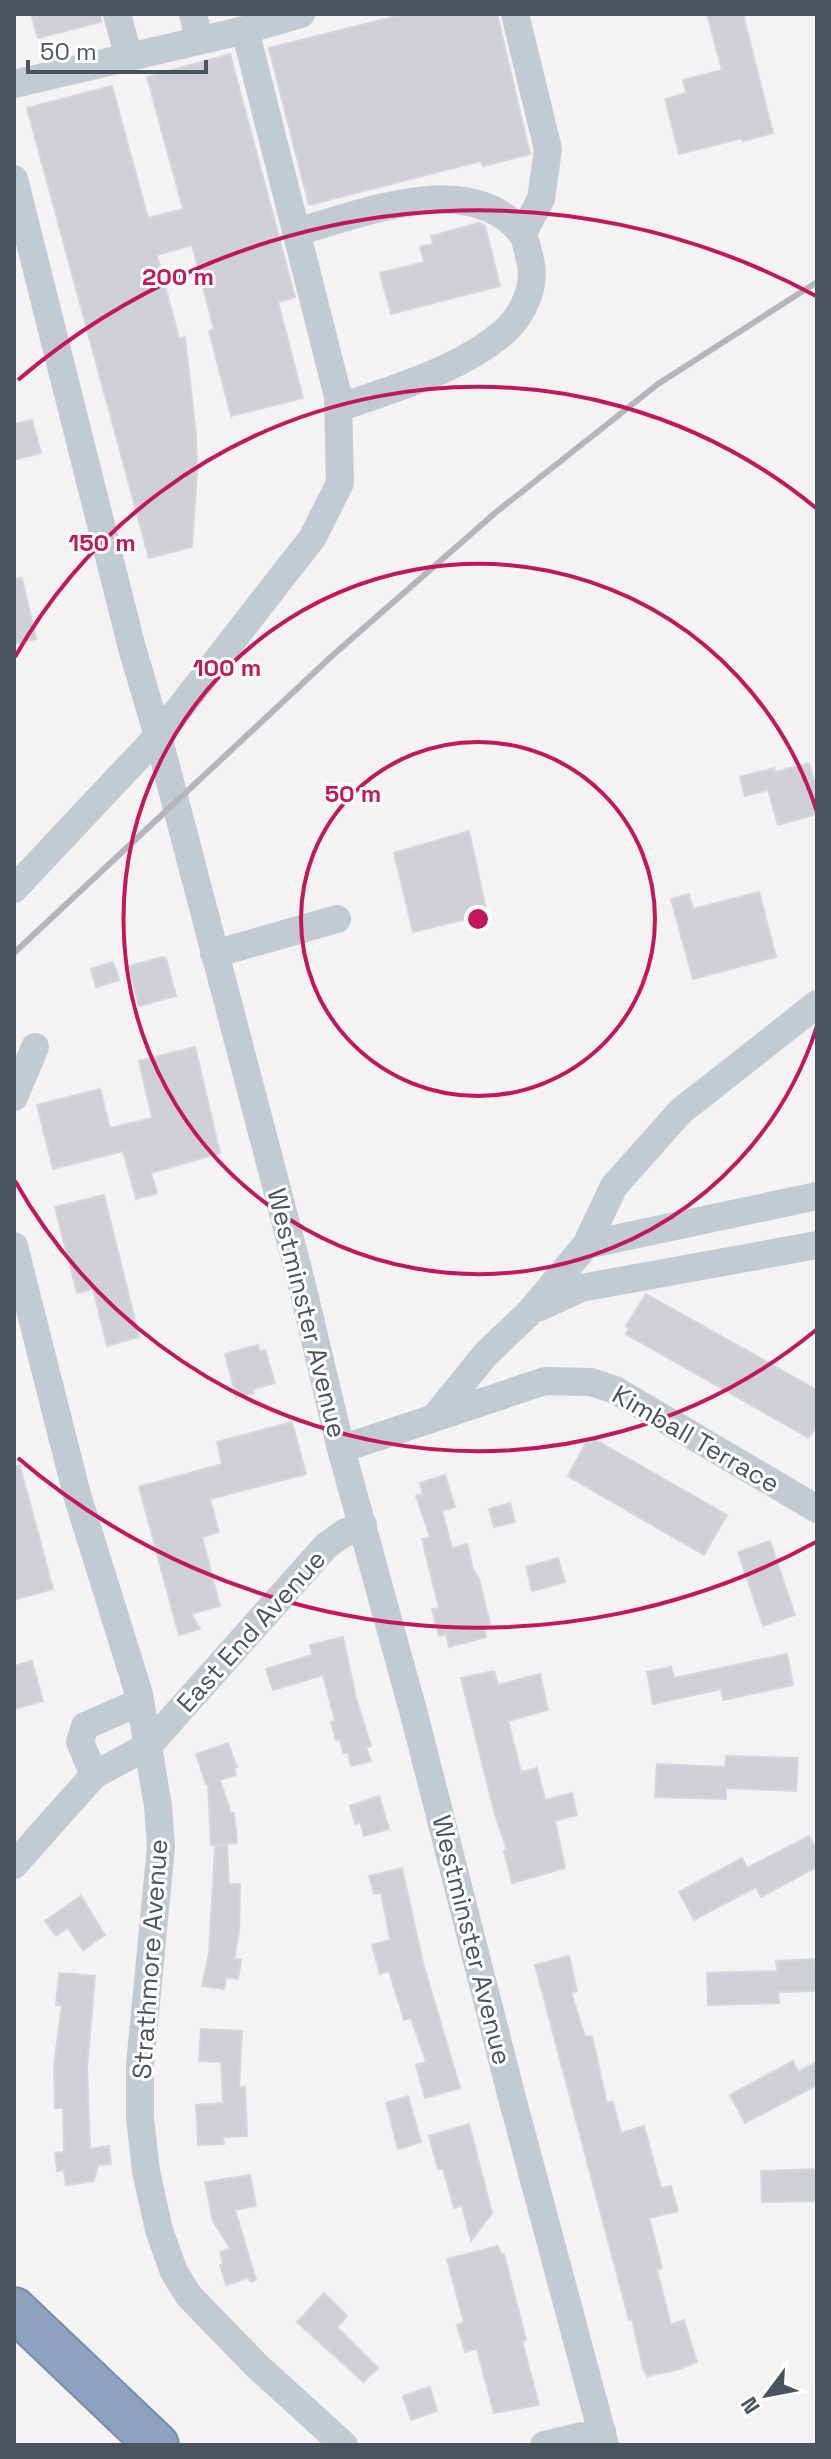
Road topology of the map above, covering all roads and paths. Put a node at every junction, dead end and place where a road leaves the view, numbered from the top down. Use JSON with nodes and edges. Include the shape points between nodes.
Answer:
{"nodes":[{"id":1,"x":117,"y":14,"type":"edge"},
{"id":2,"x":301,"y":14,"type":"edge"},
{"id":3,"x":515,"y":14,"type":"edge"},
{"id":4,"x":196,"y":27,"type":"edge"},
{"id":5,"x":245,"y":30,"type":"junction"},
{"id":6,"x":129,"y":58,"type":"junction"},
{"id":7,"x":14,"y":84,"type":"edge"},
{"id":8,"x":14,"y":179,"type":"edge"},
{"id":9,"x":296,"y":232,"type":"junction"},
{"id":10,"x":523,"y":233,"type":"junction"},
{"id":11,"x":339,"y":408,"type":"junction"},
{"id":12,"x":158,"y":736,"type":"junction"},
{"id":13,"x":14,"y":889,"type":"edge"},
{"id":14,"x":337,"y":919,"type":"dead end"},
{"id":15,"x":214,"y":954,"type":"junction"},
{"id":16,"x":817,"y":1004,"type":"edge"},
{"id":17,"x":35,"y":1047,"type":"dead end"},
{"id":18,"x":14,"y":1097,"type":"edge"},
{"id":19,"x":817,"y":1196,"type":"edge"},
{"id":20,"x":586,"y":1245,"type":"junction"},
{"id":21,"x":817,"y":1245,"type":"edge"},
{"id":22,"x":14,"y":1246,"type":"edge"},
{"id":23,"x":529,"y":1313,"type":"junction"},
{"id":24,"x":434,"y":1418,"type":"junction"},
{"id":25,"x":341,"y":1449,"type":"junction"},
{"id":26,"x":817,"y":1509,"type":"edge"},
{"id":27,"x":363,"y":1525,"type":"junction"},
{"id":28,"x":140,"y":1702,"type":"junction"},
{"id":29,"x":148,"y":1746,"type":"junction"},
{"id":30,"x":94,"y":1775,"type":"junction"},
{"id":31,"x":14,"y":1865,"type":"edge"},
{"id":32,"x":25,"y":2319,"type":"edge"},
{"id":33,"x":604,"y":2438,"type":"edge"},
{"id":34,"x":157,"y":2445,"type":"edge"},
{"id":35,"x":344,"y":2445,"type":"edge"},
{"id":36,"x":544,"y":2445,"type":"edge"}],
"edges":[{"from":1,"to":6,"type":"street"},
{"from":2,"to":5,"type":"street"},
{"from":3,"to":10,"type":"street","via":[[548,149],[541,199]]},
{"from":4,"to":5,"type":"street"},
{"from":4,"to":6,"type":"street"},
{"from":5,"to":9,"type":"street"},
{"from":6,"to":7,"type":"street"},
{"from":8,"to":12,"type":"street","name":"Westminster Avenue"},
{"from":9,"to":10,"type":"street","via":[[437,199],[467,200],[499,213]]},
{"from":9,"to":11,"type":"street"},
{"from":10,"to":11,"type":"street","via":[[532,267],[529,291],[506,330],[446,367]]},
{"from":11,"to":12,"type":"street","via":[[340,483],[313,537]]},
{"from":12,"to":13,"type":"street"},
{"from":12,"to":15,"type":"street","name":"Westminster Avenue"},
{"from":14,"to":15,"type":"street"},
{"from":15,"to":25,"type":"street","name":"Westminster Avenue"},
{"from":16,"to":20,"type":"street","via":[[681,1111],[614,1186]]},
{"from":17,"to":18,"type":"street"},
{"from":19,"to":20,"type":"street"},
{"from":20,"to":23,"type":"street"},
{"from":21,"to":23,"type":"street","via":[[581,1288]]},
{"from":22,"to":28,"type":"street","name":"Strathmore Avenue","via":[[77,1495]]},
{"from":23,"to":24,"type":"street","via":[[486,1354]]},
{"from":24,"to":25,"type":"street","name":"Kimball Terrace"},
{"from":24,"to":26,"type":"street","name":"Kimball Terrace","via":[[545,1381],[591,1382],[615,1390]]},
{"from":25,"to":27,"type":"street","name":"Westminster Avenue"},
{"from":27,"to":29,"type":"street","name":"East End Avenue","via":[[326,1546]]},
{"from":27,"to":33,"type":"street","name":"Westminster Avenue"},
{"from":28,"to":29,"type":"street","name":"Strathmore Avenue"},
{"from":28,"to":30,"type":"street","via":[[85,1726],[80,1742]]},
{"from":29,"to":30,"type":"street"},
{"from":29,"to":35,"type":"street","name":"Strathmore Avenue","via":[[161,1847],[140,2065],[140,2118],[159,2230],[189,2296]]},
{"from":30,"to":31,"type":"street"},
{"from":32,"to":34,"type":"highway"},
{"from":33,"to":36,"type":"street"}]}
